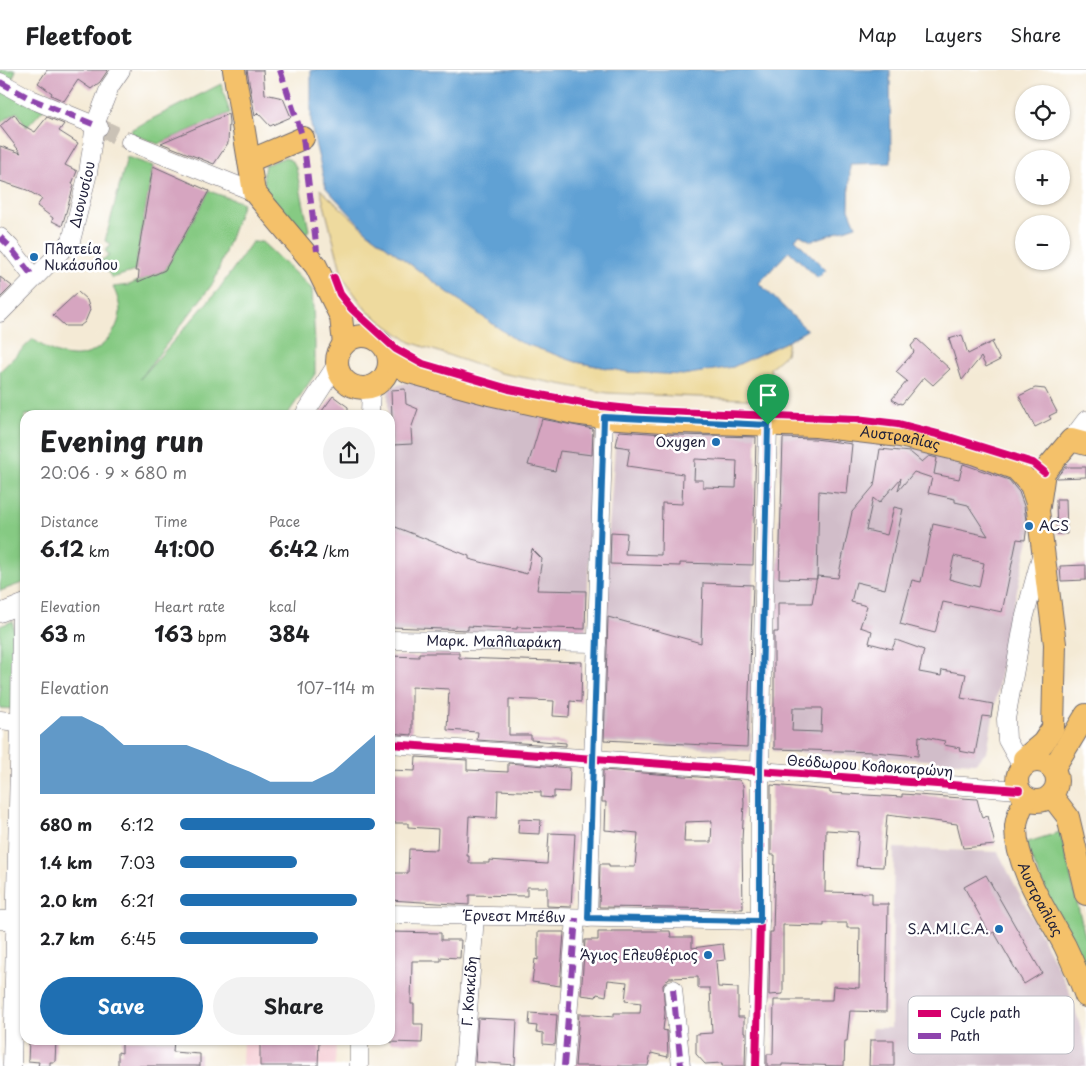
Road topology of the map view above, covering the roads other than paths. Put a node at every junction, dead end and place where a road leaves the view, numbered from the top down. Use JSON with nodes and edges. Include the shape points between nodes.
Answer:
{"nodes":[{"id":1,"x":121,"y":70,"type":"edge"},
{"id":2,"x":234,"y":70,"type":"edge"},
{"id":3,"x":0,"y":82,"type":"edge"},
{"id":4,"x":97,"y":126,"type":"junction"},
{"id":5,"x":303,"y":138,"type":"dead end"},
{"id":6,"x":130,"y":142,"type":"tunnel mouth"},
{"id":7,"x":249,"y":161,"type":"junction"},
{"id":8,"x":254,"y":192,"type":"junction"},
{"id":9,"x":0,"y":237,"type":"edge"},
{"id":10,"x":34,"y":278,"type":"junction"},
{"id":11,"x":0,"y":313,"type":"edge"},
{"id":12,"x":346,"y":348,"type":"junction"},
{"id":13,"x":381,"y":374,"type":"junction"},
{"id":14,"x":307,"y":410,"type":"edge"},
{"id":15,"x":371,"y":410,"type":"edge"},
{"id":16,"x":604,"y":417,"type":"junction"},
{"id":17,"x":1086,"y":420,"type":"edge"},
{"id":18,"x":768,"y":425,"type":"junction"},
{"id":19,"x":1078,"y":442,"type":"edge"},
{"id":20,"x":1034,"y":473,"type":"junction"},
{"id":21,"x":1044,"y":546,"type":"junction"},
{"id":22,"x":20,"y":605,"type":"edge"},
{"id":23,"x":0,"y":613,"type":"edge"},
{"id":24,"x":395,"y":640,"type":"edge"},
{"id":25,"x":597,"y":643,"type":"junction"},
{"id":26,"x":1086,"y":715,"type":"edge"},
{"id":27,"x":0,"y":720,"type":"edge"},
{"id":28,"x":20,"y":723,"type":"edge"},
{"id":29,"x":395,"y":744,"type":"edge"},
{"id":30,"x":593,"y":758,"type":"junction"},
{"id":31,"x":1024,"y":763,"type":"junction"},
{"id":32,"x":1053,"y":768,"type":"junction"},
{"id":33,"x":760,"y":770,"type":"junction"},
{"id":34,"x":20,"y":789,"type":"edge"},
{"id":35,"x":1023,"y":794,"type":"junction"},
{"id":36,"x":1051,"y":796,"type":"junction"},
{"id":37,"x":1086,"y":894,"type":"edge"},
{"id":38,"x":395,"y":914,"type":"edge"},
{"id":39,"x":475,"y":916,"type":"junction"},
{"id":40,"x":582,"y":918,"type":"junction"},
{"id":41,"x":14,"y":920,"type":"edge"},
{"id":42,"x":760,"y":921,"type":"junction"},
{"id":43,"x":673,"y":989,"type":"dead end"},
{"id":44,"x":1086,"y":996,"type":"edge"},
{"id":45,"x":359,"y":1045,"type":"edge"},
{"id":46,"x":12,"y":1066,"type":"edge"},
{"id":47,"x":358,"y":1066,"type":"edge"},
{"id":48,"x":464,"y":1066,"type":"edge"},
{"id":49,"x":564,"y":1066,"type":"edge"},
{"id":50,"x":680,"y":1066,"type":"edge"},
{"id":51,"x":756,"y":1066,"type":"edge"}],
"edges":[{"from":1,"to":4,"type":"street","name":"Διονυσίου","via":[[110,86]]},
{"from":2,"to":7,"type":"main road"},
{"from":3,"to":4,"type":"street","via":[[31,99]]},
{"from":4,"to":10,"type":"street","name":"Διονυσίου","via":[[70,241]]},
{"from":5,"to":7,"type":"main road"},
{"from":6,"to":8,"type":"street"},
{"from":7,"to":8,"type":"main road"},
{"from":8,"to":12,"type":"main road","via":[[316,266],[341,317]]},
{"from":9,"to":10,"type":"street"},
{"from":10,"to":11,"type":"street","name":"Διονυσίου"},
{"from":12,"to":13,"type":"main road","via":[[368,336],[376,339],[387,352]]},
{"from":12,"to":13,"type":"main road","via":[[340,376],[346,382],[360,387]]},
{"from":12,"to":14,"type":"street"},
{"from":13,"to":15,"type":"street"},
{"from":13,"to":16,"type":"main road","name":"Αυστραλίας","via":[[409,372],[489,394]]},
{"from":16,"to":18,"type":"main road","name":"Αυστραλίας"},
{"from":16,"to":25,"type":"street"},
{"from":17,"to":19,"type":"street"},
{"from":18,"to":20,"type":"main road","name":"Αυστραλίας","via":[[816,426],[900,436]]},
{"from":18,"to":33,"type":"street"},
{"from":19,"to":20,"type":"main road"},
{"from":20,"to":21,"type":"main road","via":[[1031,485]]},
{"from":21,"to":31,"type":"street","via":[[1024,620],[1005,724],[1009,745]]},
{"from":21,"to":31,"type":"main road","via":[[1055,644],[1053,728]]},
{"from":22,"to":23,"type":"street"},
{"from":24,"to":25,"type":"street","name":"Μαρκ. Μαλλιαράκη"},
{"from":25,"to":30,"type":"street"},
{"from":26,"to":32,"type":"main road"},
{"from":27,"to":28,"type":"street"},
{"from":29,"to":30,"type":"street","name":"Θεόδωρου Κολοκοτρώνη"},
{"from":30,"to":33,"type":"street","name":"Θεόδωρου Κολοκοτρώνη"},
{"from":30,"to":40,"type":"street"},
{"from":31,"to":32,"type":"main road","via":[[1038,761]]},
{"from":31,"to":35,"type":"main road","name":"Αυστραλίας","via":[[1017,780]]},
{"from":32,"to":36,"type":"main road","via":[[1058,779]]},
{"from":33,"to":35,"type":"street","name":"Θεόδωρου Κολοκοτρώνη"},
{"from":33,"to":42,"type":"street"},
{"from":34,"to":41,"type":"street"},
{"from":35,"to":36,"type":"main road","via":[[1037,801]]},
{"from":35,"to":44,"type":"main road","name":"Αυστραλίας","via":[[1016,828],[1020,852]]},
{"from":36,"to":37,"type":"main road","via":[[1068,817]]},
{"from":38,"to":39,"type":"street","name":"Έρνεστ Μπέβιν"},
{"from":39,"to":40,"type":"street","name":"Έρνεστ Μπέβιν"},
{"from":39,"to":48,"type":"street","name":"Γ. Κοκκίδη"},
{"from":40,"to":42,"type":"street","name":"Έρνεστ Μπέβιν"},
{"from":40,"to":49,"type":"street"},
{"from":41,"to":46,"type":"street"},
{"from":42,"to":51,"type":"street"},
{"from":43,"to":50,"type":"street"},
{"from":45,"to":47,"type":"street"}]}
